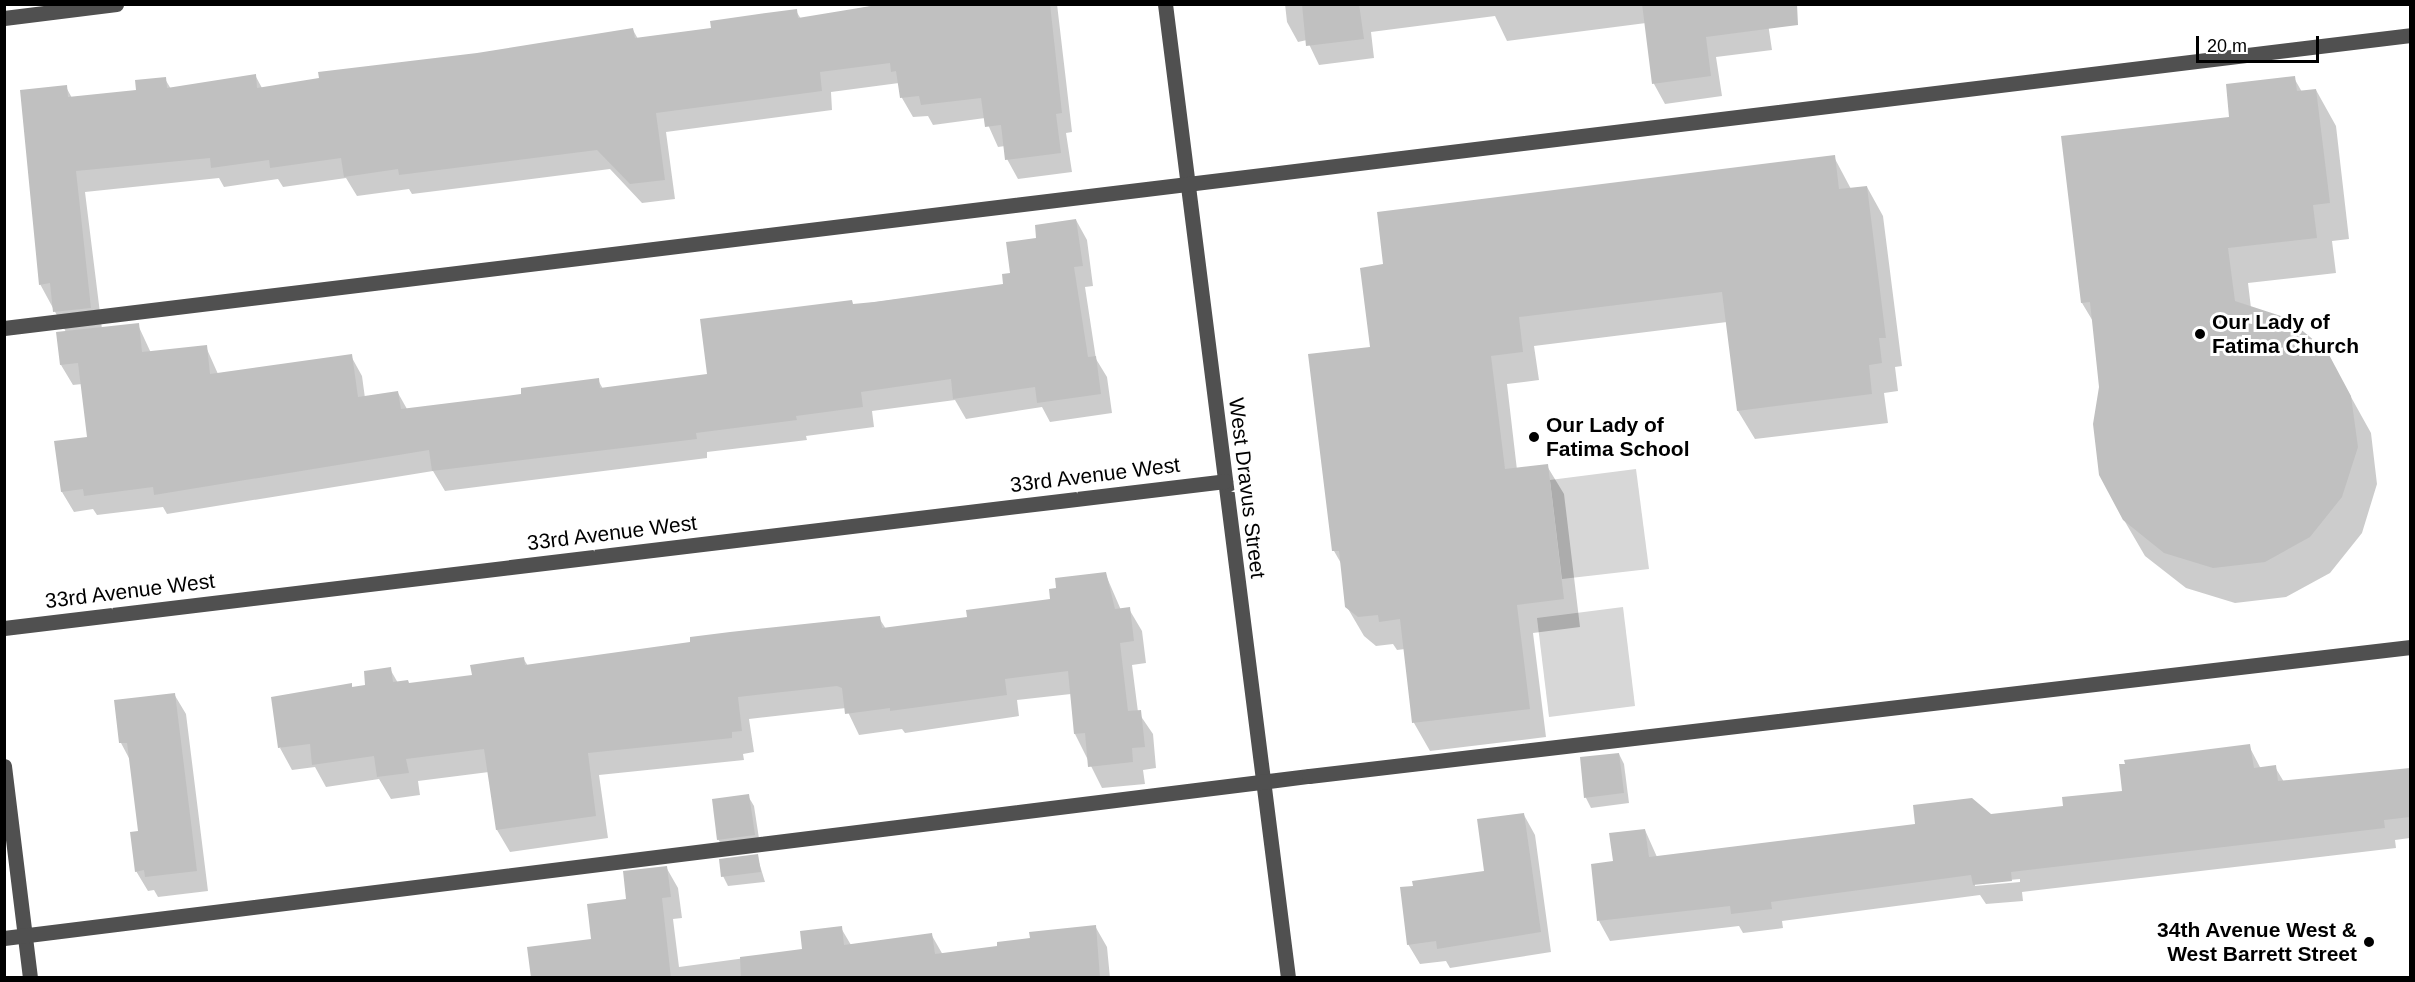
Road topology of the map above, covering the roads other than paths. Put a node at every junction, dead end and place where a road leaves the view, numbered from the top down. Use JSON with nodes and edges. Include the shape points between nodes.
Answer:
{"nodes":[{"id":1,"x":116,"y":4,"type":"edge"},
{"id":2,"x":1165,"y":4,"type":"edge"},
{"id":3,"x":4,"y":18,"type":"edge"},
{"id":4,"x":2410,"y":35,"type":"edge"},
{"id":5,"x":1188,"y":184,"type":"junction"},
{"id":6,"x":4,"y":328,"type":"edge"},
{"id":7,"x":1226,"y":481,"type":"junction"},
{"id":8,"x":4,"y":628,"type":"edge"},
{"id":9,"x":2410,"y":647,"type":"edge"},
{"id":10,"x":4,"y":766,"type":"edge"},
{"id":11,"x":1262,"y":782,"type":"junction"},
{"id":12,"x":25,"y":936,"type":"junction"},
{"id":13,"x":4,"y":938,"type":"edge"},
{"id":14,"x":30,"y":978,"type":"edge"},
{"id":15,"x":1287,"y":978,"type":"edge"}],
"edges":[{"from":1,"to":3,"type":"street"},
{"from":2,"to":5,"type":"street","name":"West Dravus Street"},
{"from":4,"to":5,"type":"street"},
{"from":5,"to":6,"type":"street"},
{"from":5,"to":7,"type":"street","name":"West Dravus Street"},
{"from":7,"to":8,"type":"street","name":"33rd Avenue West"},
{"from":7,"to":11,"type":"street","name":"West Dravus Street"},
{"from":9,"to":11,"type":"street"},
{"from":10,"to":12,"type":"street"},
{"from":11,"to":12,"type":"street"},
{"from":11,"to":15,"type":"street","name":"West Dravus Street"},
{"from":12,"to":13,"type":"street"},
{"from":12,"to":14,"type":"street"}]}
